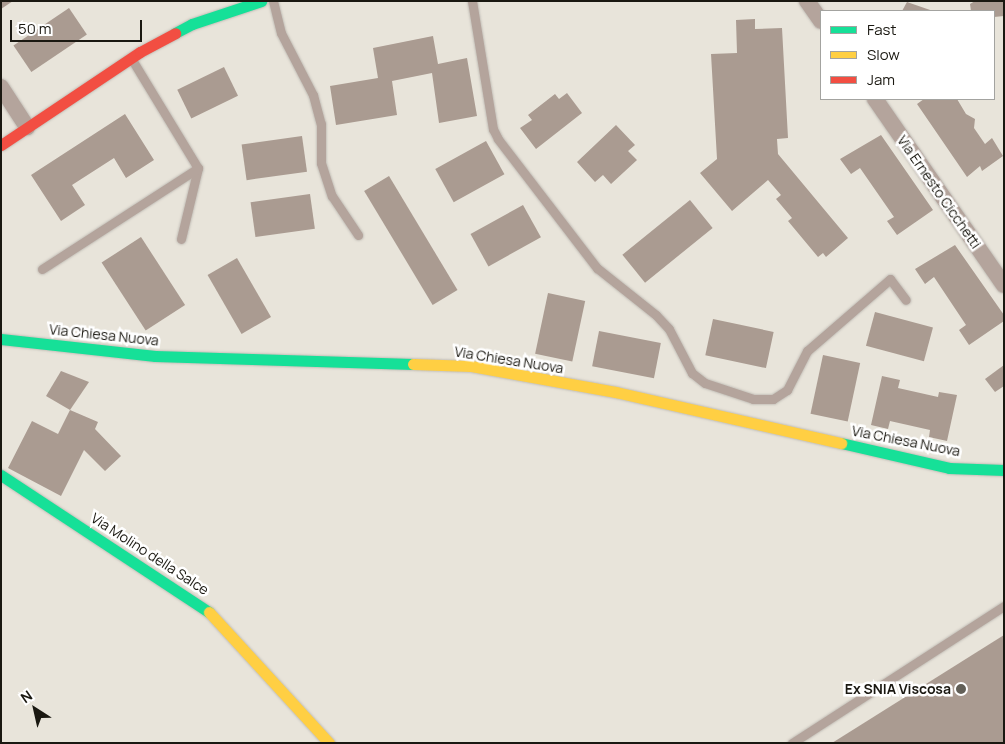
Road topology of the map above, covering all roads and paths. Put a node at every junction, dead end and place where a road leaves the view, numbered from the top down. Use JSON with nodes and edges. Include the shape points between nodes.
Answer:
{"nodes":[{"id":1,"x":259,"y":1,"type":"edge"},
{"id":2,"x":273,"y":1,"type":"edge"},
{"id":3,"x":472,"y":1,"type":"edge"},
{"id":4,"x":807,"y":1,"type":"edge"},
{"id":5,"x":820,"y":20,"type":"edge"},
{"id":6,"x":131,"y":58,"type":"junction"},
{"id":7,"x":1,"y":87,"type":"edge"},
{"id":8,"x":876,"y":100,"type":"edge"},
{"id":9,"x":27,"y":127,"type":"junction"},
{"id":10,"x":1,"y":144,"type":"edge"},
{"id":11,"x":198,"y":168,"type":"junction"},
{"id":12,"x":358,"y":235,"type":"dead end"},
{"id":13,"x":181,"y":239,"type":"dead end"},
{"id":14,"x":42,"y":269,"type":"dead end"},
{"id":15,"x":1004,"y":285,"type":"edge"},
{"id":16,"x":906,"y":300,"type":"dead end"},
{"id":17,"x":1,"y":339,"type":"edge"},
{"id":18,"x":1004,"y":470,"type":"edge"},
{"id":19,"x":1,"y":476,"type":"edge"},
{"id":20,"x":1004,"y":606,"type":"edge"},
{"id":21,"x":329,"y":743,"type":"edge"},
{"id":22,"x":792,"y":743,"type":"edge"}],
"edges":[{"from":1,"to":6,"type":"main road","via":[[192,24]]},
{"from":2,"to":12,"type":"lane","via":[[281,33],[313,95],[321,124],[321,164],[332,196]]},
{"from":3,"to":16,"type":"lane","via":[[493,129],[498,139],[597,268],[656,315],[669,329],[692,373],[705,383],[752,399],[773,399],[787,390],[807,351],[890,279]]},
{"from":4,"to":5,"type":"street"},
{"from":6,"to":9,"type":"main road"},
{"from":6,"to":11,"type":"lane"},
{"from":7,"to":9,"type":"street"},
{"from":8,"to":15,"type":"street","name":"Via Ernesto Cicchetti"},
{"from":9,"to":10,"type":"main road"},
{"from":11,"to":13,"type":"lane"},
{"from":11,"to":14,"type":"lane"},
{"from":17,"to":18,"type":"main road","name":"Via Chiesa Nuova","via":[[155,356],[471,366],[616,392],[950,468]]},
{"from":19,"to":21,"type":"main road","name":"Via Molino della Salce","via":[[196,600]]},
{"from":20,"to":22,"type":"lane"}]}
